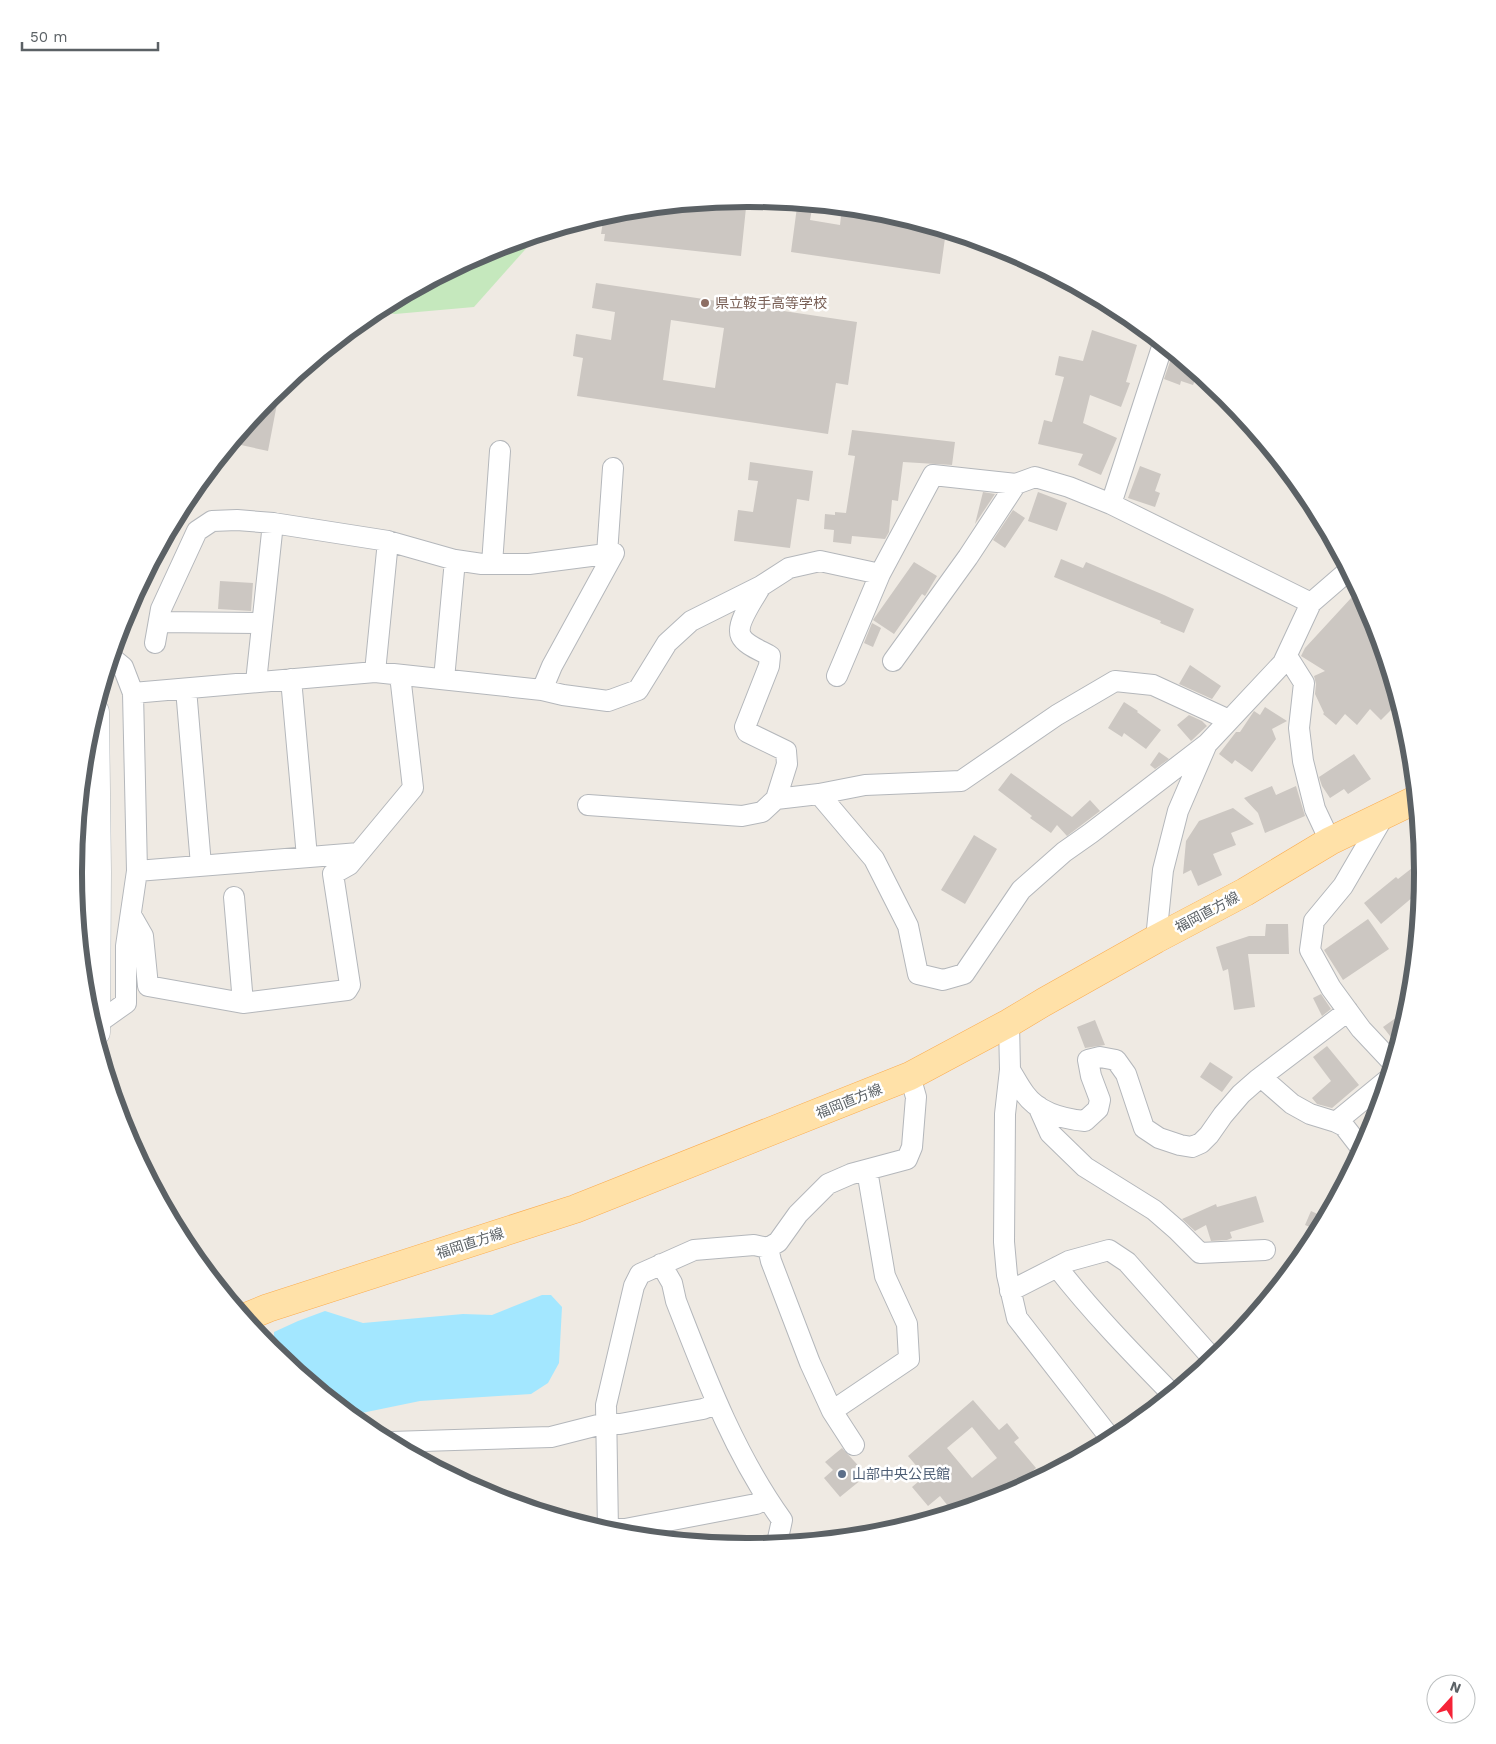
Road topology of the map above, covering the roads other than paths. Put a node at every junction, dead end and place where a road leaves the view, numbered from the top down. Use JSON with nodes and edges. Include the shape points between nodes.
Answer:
{"nodes":[{"id":1,"x":1161,"y":350,"type":"edge"},
{"id":2,"x":500,"y":451,"type":"dead end"},
{"id":3,"x":613,"y":468,"type":"dead end"},
{"id":4,"x":1016,"y":484,"type":"junction"},
{"id":5,"x":1111,"y":504,"type":"junction"},
{"id":6,"x":273,"y":523,"type":"junction"},
{"id":7,"x":388,"y":541,"type":"junction"},
{"id":8,"x":607,"y":554,"type":"junction"},
{"id":9,"x":455,"y":560,"type":"junction"},
{"id":10,"x":492,"y":564,"type":"junction"},
{"id":11,"x":880,"y":574,"type":"junction"},
{"id":12,"x":1343,"y":575,"type":"edge"},
{"id":13,"x":761,"y":586,"type":"junction"},
{"id":14,"x":1311,"y":603,"type":"junction"},
{"id":15,"x":159,"y":622,"type":"junction"},
{"id":16,"x":261,"y":623,"type":"junction"},
{"id":17,"x":155,"y":643,"type":"dead end"},
{"id":18,"x":1287,"y":656,"type":"junction"},
{"id":19,"x":894,"y":661,"type":"dead end"},
{"id":20,"x":117,"y":662,"type":"edge"},
{"id":21,"x":375,"y":672,"type":"junction"},
{"id":22,"x":400,"y":675,"type":"junction"},
{"id":23,"x":837,"y":676,"type":"dead end"},
{"id":24,"x":291,"y":679,"type":"junction"},
{"id":25,"x":444,"y":679,"type":"junction"},
{"id":26,"x":256,"y":682,"type":"junction"},
{"id":27,"x":186,"y":689,"type":"junction"},
{"id":28,"x":542,"y":690,"type":"junction"},
{"id":29,"x":133,"y":693,"type":"junction"},
{"id":30,"x":1229,"y":720,"type":"junction"},
{"id":31,"x":1207,"y":744,"type":"junction"},
{"id":32,"x":93,"y":752,"type":"edge"},
{"id":33,"x":819,"y":794,"type":"junction"},
{"id":34,"x":776,"y":799,"type":"junction"},
{"id":35,"x":1410,"y":803,"type":"edge"},
{"id":36,"x":588,"y":804,"type":"dead end"},
{"id":37,"x":1385,"y":814,"type":"junction"},
{"id":38,"x":1330,"y":841,"type":"junction"},
{"id":39,"x":359,"y":853,"type":"junction"},
{"id":40,"x":307,"y":857,"type":"junction"},
{"id":41,"x":201,"y":865,"type":"junction"},
{"id":42,"x":137,"y":871,"type":"junction"},
{"id":43,"x":234,"y":897,"type":"dead end"},
{"id":44,"x":87,"y":908,"type":"edge"},
{"id":45,"x":131,"y":915,"type":"junction"},
{"id":46,"x":1156,"y":939,"type":"junction"},
{"id":47,"x":90,"y":969,"type":"edge"},
{"id":48,"x":243,"y":1003,"type":"junction"},
{"id":49,"x":1348,"y":1011,"type":"junction"},
{"id":50,"x":1009,"y":1024,"type":"junction"},
{"id":51,"x":100,"y":1025,"type":"edge"},
{"id":52,"x":1387,"y":1057,"type":"edge"},
{"id":53,"x":1010,"y":1070,"type":"junction"},
{"id":54,"x":910,"y":1076,"type":"junction"},
{"id":55,"x":1261,"y":1077,"type":"junction"},
{"id":56,"x":1377,"y":1088,"type":"edge"},
{"id":57,"x":1038,"y":1106,"type":"junction"},
{"id":58,"x":1336,"y":1122,"type":"junction"},
{"id":59,"x":1356,"y":1142,"type":"edge"},
{"id":60,"x":867,"y":1170,"type":"junction"},
{"id":61,"x":768,"y":1248,"type":"junction"},
{"id":62,"x":1265,"y":1250,"type":"dead end"},
{"id":63,"x":661,"y":1264,"type":"junction"},
{"id":64,"x":1057,"y":1267,"type":"junction"},
{"id":65,"x":1010,"y":1291,"type":"junction"},
{"id":66,"x":252,"y":1315,"type":"edge"},
{"id":67,"x":1208,"y":1353,"type":"edge"},
{"id":68,"x":1167,"y":1389,"type":"edge"},
{"id":69,"x":716,"y":1404,"type":"junction"},
{"id":70,"x":832,"y":1412,"type":"junction"},
{"id":71,"x":606,"y":1423,"type":"junction"},
{"id":72,"x":1106,"y":1433,"type":"edge"},
{"id":73,"x":405,"y":1442,"type":"edge"},
{"id":74,"x":854,"y":1445,"type":"dead end"},
{"id":75,"x":766,"y":1499,"type":"junction"},
{"id":76,"x":608,"y":1523,"type":"edge"},
{"id":77,"x":633,"y":1527,"type":"edge"},
{"id":78,"x":778,"y":1537,"type":"edge"}],
"edges":[{"from":1,"to":5,"type":"street"},
{"from":2,"to":10,"type":"street"},
{"from":3,"to":8,"type":"street"},
{"from":4,"to":5,"type":"street","via":[[1035,477]]},
{"from":4,"to":11,"type":"street","via":[[933,475]]},
{"from":4,"to":19,"type":"street"},
{"from":5,"to":14,"type":"street"},
{"from":6,"to":7,"type":"street"},
{"from":6,"to":15,"type":"street","via":[[212,521],[197,531],[161,609]]},
{"from":6,"to":16,"type":"street"},
{"from":7,"to":9,"type":"street"},
{"from":7,"to":21,"type":"street"},
{"from":8,"to":10,"type":"street","via":[[529,564]]},
{"from":8,"to":28,"type":"street","via":[[614,553]]},
{"from":9,"to":10,"type":"street"},
{"from":9,"to":25,"type":"street"},
{"from":11,"to":13,"type":"street","via":[[820,561],[789,568]]},
{"from":11,"to":23,"type":"street"},
{"from":12,"to":14,"type":"street"},
{"from":13,"to":28,"type":"street","via":[[691,621],[668,643],[638,690],[608,702]]},
{"from":13,"to":34,"type":"street","via":[[739,625],[741,636],[770,656],[745,727],[747,732],[786,751],[787,764]]},
{"from":14,"to":18,"type":"street"},
{"from":15,"to":16,"type":"street"},
{"from":15,"to":17,"type":"street"},
{"from":16,"to":26,"type":"street"},
{"from":18,"to":30,"type":"street"},
{"from":18,"to":38,"type":"street","via":[[1304,684],[1299,728],[1303,761],[1315,809]]},
{"from":20,"to":29,"type":"street"},
{"from":21,"to":22,"type":"street"},
{"from":21,"to":24,"type":"street"},
{"from":22,"to":25,"type":"street"},
{"from":22,"to":39,"type":"street","via":[[413,788]]},
{"from":24,"to":26,"type":"street"},
{"from":24,"to":40,"type":"street"},
{"from":25,"to":28,"type":"street"},
{"from":26,"to":27,"type":"street"},
{"from":27,"to":29,"type":"street"},
{"from":27,"to":41,"type":"street"},
{"from":29,"to":42,"type":"street"},
{"from":30,"to":31,"type":"street"},
{"from":30,"to":33,"type":"street","via":[[1153,685],[1115,681],[1057,715],[961,781],[865,785]]},
{"from":31,"to":33,"type":"street","via":[[1064,852],[1021,890],[964,974],[943,980],[918,974],[908,926],[874,859]]},
{"from":31,"to":46,"type":"street","via":[[1178,812],[1163,870]]},
{"from":32,"to":44,"type":"street"},
{"from":33,"to":34,"type":"street"},
{"from":34,"to":36,"type":"street","via":[[762,812],[742,816]]},
{"from":35,"to":37,"type":"main road","name":"福岡直方線"},
{"from":37,"to":38,"type":"main road","name":"福岡直方線"},
{"from":37,"to":49,"type":"street","via":[[1343,886],[1314,920],[1310,950]]},
{"from":38,"to":46,"type":"main road","name":"福岡直方線","via":[[1245,892]]},
{"from":39,"to":40,"type":"street"},
{"from":39,"to":48,"type":"street","via":[[349,865],[333,874],[350,985],[348,990]]},
{"from":40,"to":41,"type":"street"},
{"from":41,"to":42,"type":"street"},
{"from":42,"to":45,"type":"street"},
{"from":43,"to":48,"type":"street"},
{"from":44,"to":47,"type":"street"},
{"from":45,"to":48,"type":"street","via":[[143,936],[148,986]]},
{"from":45,"to":51,"type":"street","via":[[126,946],[126,1003]]},
{"from":46,"to":50,"type":"main road","name":"福岡直方線"},
{"from":49,"to":52,"type":"street"},
{"from":49,"to":55,"type":"street"},
{"from":50,"to":53,"type":"street"},
{"from":50,"to":54,"type":"main road","name":"福岡直方線"},
{"from":53,"to":57,"type":"street","via":[[1025,1094]]},
{"from":53,"to":65,"type":"street","via":[[1004,1242]]},
{"from":54,"to":60,"type":"street","via":[[916,1097],[912,1147],[906,1159]]},
{"from":54,"to":66,"type":"main road","name":"福岡直方線","via":[[575,1209]]},
{"from":55,"to":57,"type":"street","via":[[1241,1094],[1201,1143],[1192,1147],[1159,1138],[1144,1128],[1126,1074],[1116,1060],[1100,1057],[1088,1060],[1100,1100],[1098,1109],[1085,1122],[1070,1120]]},
{"from":55,"to":58,"type":"street","via":[[1292,1104]]},
{"from":56,"to":58,"type":"street"},
{"from":57,"to":62,"type":"street","via":[[1050,1133],[1085,1167],[1154,1210],[1200,1253]]},
{"from":58,"to":59,"type":"street","via":[[1344,1126]]},
{"from":60,"to":61,"type":"street","via":[[828,1184],[798,1214],[778,1242]]},
{"from":60,"to":70,"type":"street","via":[[885,1276],[906,1324],[909,1359]]},
{"from":61,"to":63,"type":"street","via":[[754,1245],[694,1250]]},
{"from":61,"to":70,"type":"street","via":[[810,1363]]},
{"from":63,"to":69,"type":"street","via":[[672,1283],[676,1302]]},
{"from":63,"to":71,"type":"street","via":[[640,1274],[634,1286],[606,1405]]},
{"from":64,"to":65,"type":"street"},
{"from":64,"to":67,"type":"street","via":[[1110,1250],[1127,1262]]},
{"from":64,"to":68,"type":"street","via":[[1086,1303]]},
{"from":65,"to":72,"type":"street","via":[[1016,1318]]},
{"from":69,"to":71,"type":"street","via":[[620,1424]]},
{"from":69,"to":75,"type":"street"},
{"from":70,"to":74,"type":"street"},
{"from":71,"to":73,"type":"street","via":[[551,1437]]},
{"from":71,"to":76,"type":"street"},
{"from":75,"to":77,"type":"street","via":[[747,1506]]},
{"from":75,"to":78,"type":"street","via":[[782,1520]]}]}
